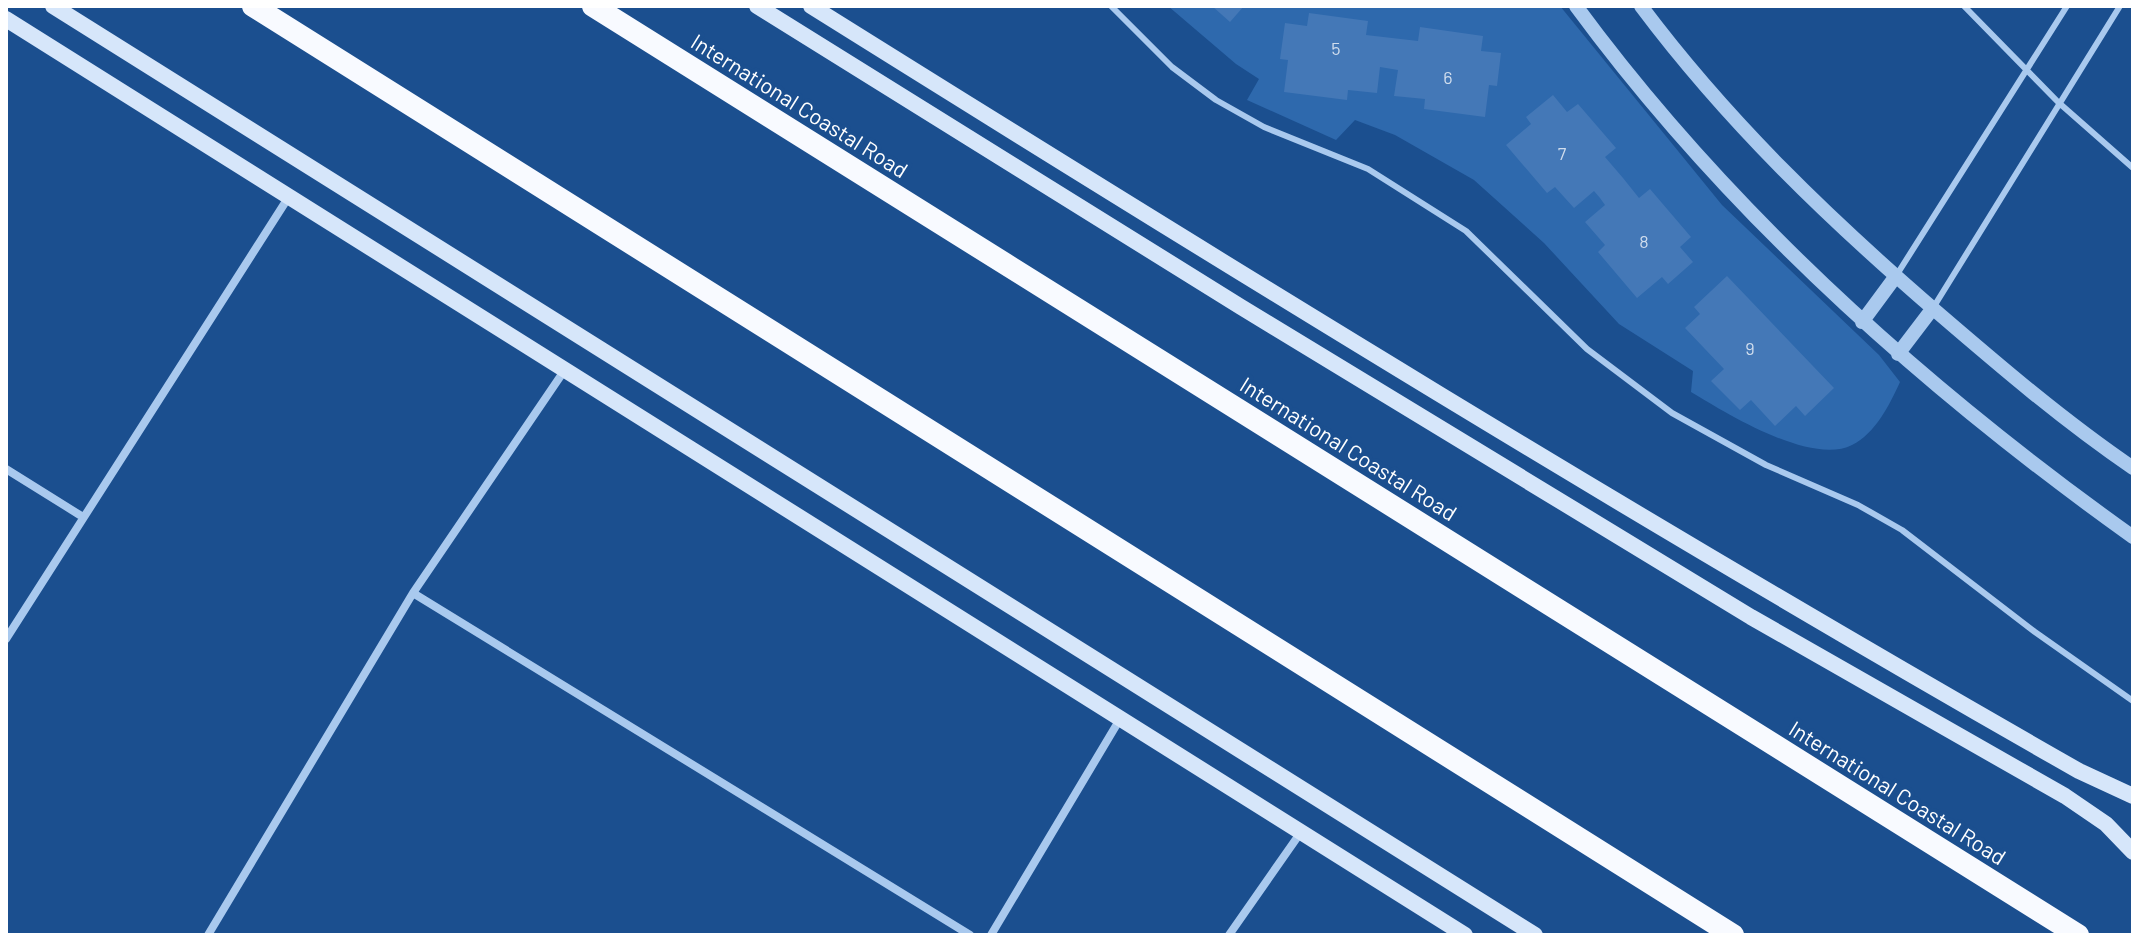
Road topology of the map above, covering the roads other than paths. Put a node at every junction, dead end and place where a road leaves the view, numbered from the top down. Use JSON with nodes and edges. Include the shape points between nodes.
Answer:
{"nodes":[{"id":1,"x":53,"y":6,"type":"edge"},
{"id":2,"x":253,"y":6,"type":"edge"},
{"id":3,"x":593,"y":6,"type":"edge"},
{"id":4,"x":757,"y":6,"type":"edge"},
{"id":5,"x":811,"y":6,"type":"edge"},
{"id":6,"x":1111,"y":6,"type":"edge"},
{"id":7,"x":1576,"y":6,"type":"edge"},
{"id":8,"x":1641,"y":6,"type":"edge"},
{"id":9,"x":1964,"y":6,"type":"edge"},
{"id":10,"x":2067,"y":6,"type":"edge"},
{"id":11,"x":2120,"y":6,"type":"edge"},
{"id":12,"x":6,"y":19,"type":"edge"},
{"id":13,"x":2025,"y":69,"type":"junction"},
{"id":14,"x":2058,"y":102,"type":"junction"},
{"id":15,"x":2133,"y":168,"type":"edge"},
{"id":16,"x":288,"y":198,"type":"junction"},
{"id":17,"x":1896,"y":276,"type":"junction"},
{"id":18,"x":1933,"y":308,"type":"junction"},
{"id":19,"x":1862,"y":322,"type":"junction"},
{"id":20,"x":1898,"y":354,"type":"junction"},
{"id":21,"x":564,"y":371,"type":"junction"},
{"id":22,"x":2133,"y":468,"type":"edge"},
{"id":23,"x":6,"y":469,"type":"edge"},
{"id":24,"x":83,"y":517,"type":"junction"},
{"id":25,"x":2133,"y":537,"type":"edge"},
{"id":26,"x":413,"y":593,"type":"junction"},
{"id":27,"x":6,"y":639,"type":"edge"},
{"id":28,"x":2133,"y":701,"type":"edge"},
{"id":29,"x":1120,"y":719,"type":"junction"},
{"id":30,"x":2133,"y":796,"type":"edge"},
{"id":31,"x":1301,"y":832,"type":"junction"},
{"id":32,"x":2133,"y":852,"type":"edge"},
{"id":33,"x":208,"y":935,"type":"edge"},
{"id":34,"x":970,"y":935,"type":"edge"},
{"id":35,"x":991,"y":935,"type":"edge"},
{"id":36,"x":1229,"y":935,"type":"edge"},
{"id":37,"x":1465,"y":935,"type":"edge"},
{"id":38,"x":1535,"y":935,"type":"edge"},
{"id":39,"x":1733,"y":935,"type":"edge"},
{"id":40,"x":2078,"y":935,"type":"edge"}],
"edges":[{"from":1,"to":38,"type":"main road"},
{"from":2,"to":39,"type":"highway"},
{"from":3,"to":40,"type":"highway","name":"International Coastal Road"},
{"from":4,"to":32,"type":"main road","via":[[1751,617],[2065,796],[2106,824]]},
{"from":5,"to":30,"type":"main road","via":[[1766,593],[2079,771]]},
{"from":6,"to":28,"type":"lane","via":[[1172,67],[1216,100],[1264,127],[1368,169],[1466,231],[1587,349],[1672,413],[1902,530]]},
{"from":7,"to":19,"type":"street","via":[[1713,171]]},
{"from":8,"to":17,"type":"street","via":[[1749,138]]},
{"from":9,"to":13,"type":"lane"},
{"from":10,"to":13,"type":"lane"},
{"from":11,"to":14,"type":"lane"},
{"from":12,"to":16,"type":"main road"},
{"from":13,"to":14,"type":"lane"},
{"from":13,"to":17,"type":"lane"},
{"from":14,"to":15,"type":"lane"},
{"from":14,"to":18,"type":"lane"},
{"from":16,"to":21,"type":"main road"},
{"from":16,"to":24,"type":"street"},
{"from":17,"to":18,"type":"street"},
{"from":17,"to":19,"type":"street"},
{"from":18,"to":20,"type":"street"},
{"from":18,"to":22,"type":"street","via":[[2019,383]]},
{"from":19,"to":20,"type":"street"},
{"from":20,"to":25,"type":"street","via":[[2055,482]]},
{"from":21,"to":26,"type":"street"},
{"from":21,"to":29,"type":"main road"},
{"from":23,"to":24,"type":"street"},
{"from":24,"to":27,"type":"street"},
{"from":26,"to":33,"type":"street"},
{"from":26,"to":34,"type":"street"},
{"from":29,"to":31,"type":"main road"},
{"from":29,"to":35,"type":"street"},
{"from":31,"to":36,"type":"street"},
{"from":31,"to":37,"type":"main road"}]}
